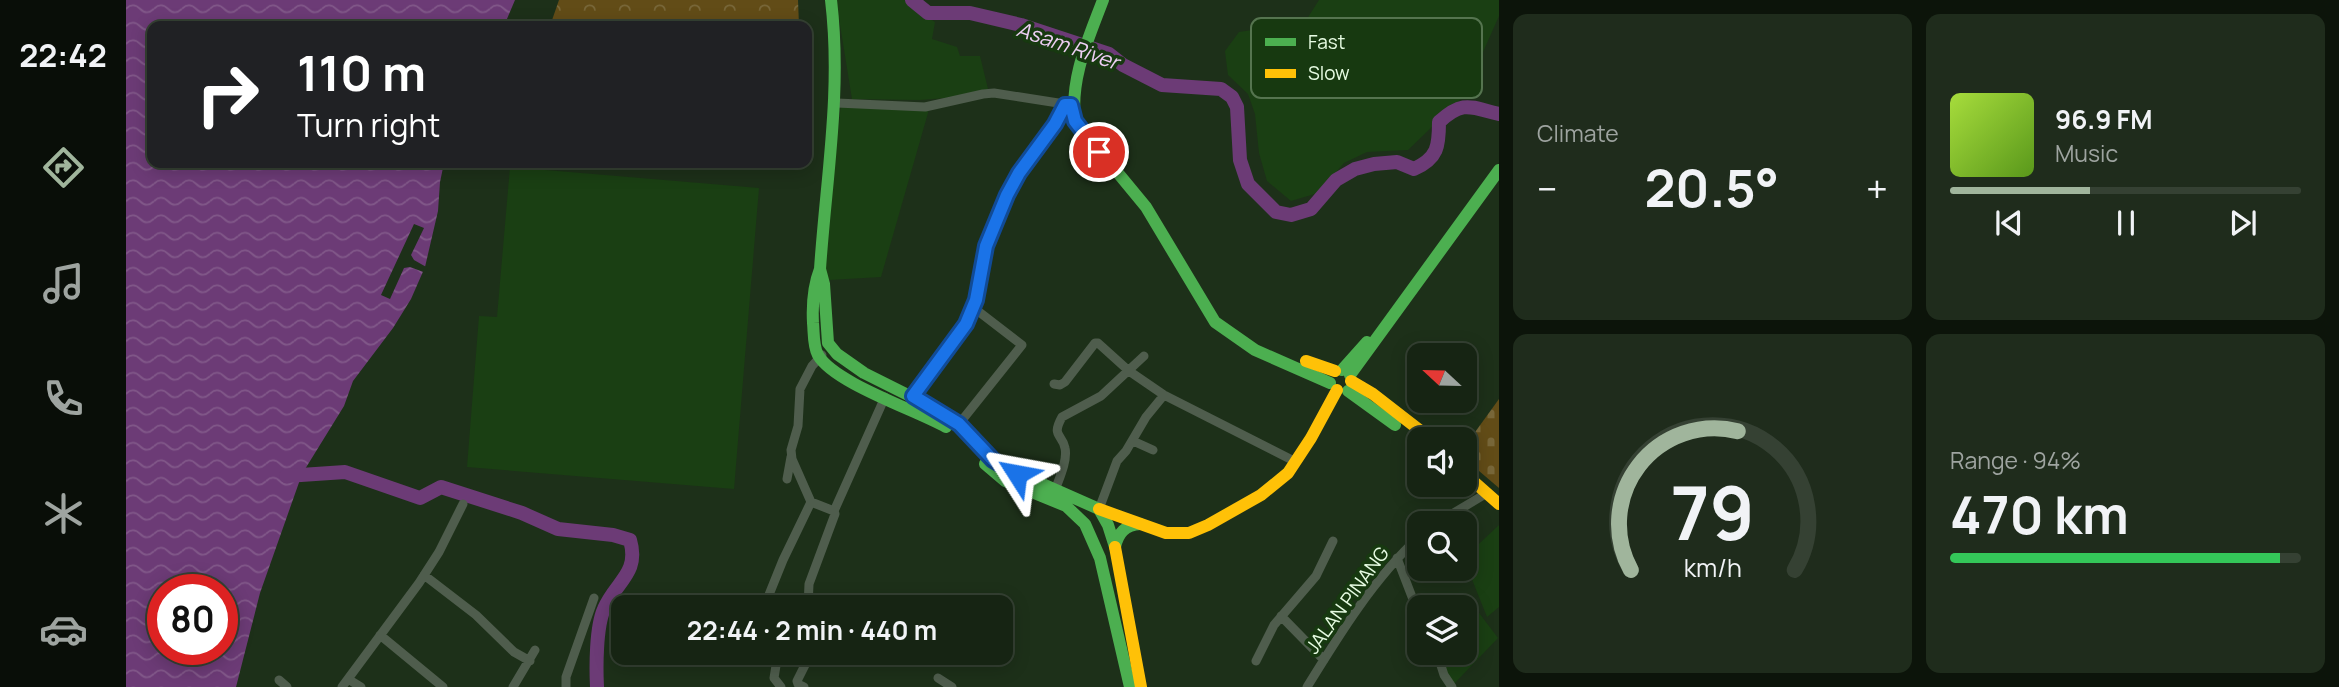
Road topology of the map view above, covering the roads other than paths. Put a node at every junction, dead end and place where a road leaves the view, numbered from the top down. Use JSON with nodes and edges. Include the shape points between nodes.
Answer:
{"nodes":[{"id":1,"x":831,"y":0,"type":"edge"},
{"id":2,"x":1103,"y":0,"type":"edge"},
{"id":3,"x":837,"y":103,"type":"junction"},
{"id":4,"x":1068,"y":105,"type":"junction"},
{"id":5,"x":1499,"y":170,"type":"edge"},
{"id":6,"x":820,"y":269,"type":"junction"},
{"id":7,"x":974,"y":308,"type":"junction"},
{"id":8,"x":830,"y":347,"type":"junction"},
{"id":9,"x":1144,"y":356,"type":"dead end"},
{"id":10,"x":819,"y":357,"type":"junction"},
{"id":11,"x":1129,"y":371,"type":"junction"},
{"id":12,"x":1342,"y":380,"type":"junction"},
{"id":13,"x":1055,"y":384,"type":"dead end"},
{"id":14,"x":1164,"y":395,"type":"junction"},
{"id":15,"x":913,"y":396,"type":"junction"},
{"id":16,"x":885,"y":397,"type":"junction"},
{"id":17,"x":959,"y":424,"type":"junction"},
{"id":18,"x":1416,"y":427,"type":"edge"},
{"id":19,"x":1407,"y":434,"type":"edge"},
{"id":20,"x":1133,"y":440,"type":"junction"},
{"id":21,"x":1153,"y":450,"type":"dead end"},
{"id":22,"x":791,"y":455,"type":"junction"},
{"id":23,"x":1296,"y":461,"type":"junction"},
{"id":24,"x":787,"y":479,"type":"dead end"},
{"id":25,"x":1477,"y":484,"type":"edge"},
{"id":26,"x":1487,"y":493,"type":"junction"},
{"id":27,"x":1053,"y":495,"type":"junction"},
{"id":28,"x":811,"y":502,"type":"junction"},
{"id":29,"x":1499,"y":503,"type":"edge"},
{"id":30,"x":463,"y":504,"type":"dead end"},
{"id":31,"x":1073,"y":504,"type":"junction"},
{"id":32,"x":1099,"y":509,"type":"junction"},
{"id":33,"x":834,"y":511,"type":"junction"},
{"id":34,"x":1457,"y":511,"type":"edge"},
{"id":35,"x":1141,"y":524,"type":"junction"},
{"id":36,"x":1334,"y":541,"type":"dead end"},
{"id":37,"x":1115,"y":547,"type":"junction"},
{"id":38,"x":1407,"y":548,"type":"edge"},
{"id":39,"x":1396,"y":558,"type":"junction"},
{"id":40,"x":424,"y":575,"type":"junction"},
{"id":41,"x":768,"y":595,"type":"edge"},
{"id":42,"x":809,"y":595,"type":"edge"},
{"id":43,"x":1411,"y":595,"type":"edge"},
{"id":44,"x":594,"y":598,"type":"dead end"},
{"id":45,"x":1281,"y":616,"type":"junction"},
{"id":46,"x":380,"y":635,"type":"junction"},
{"id":47,"x":535,"y":650,"type":"dead end"},
{"id":48,"x":1324,"y":660,"type":"junction"},
{"id":49,"x":1256,"y":661,"type":"dead end"},
{"id":50,"x":530,"y":662,"type":"junction"},
{"id":51,"x":776,"y":665,"type":"edge"},
{"id":52,"x":804,"y":665,"type":"edge"},
{"id":53,"x":1441,"y":665,"type":"edge"},
{"id":54,"x":938,"y":678,"type":"dead end"},
{"id":55,"x":345,"y":683,"type":"edge"},
{"id":56,"x":361,"y":687,"type":"edge"},
{"id":57,"x":443,"y":687,"type":"edge"},
{"id":58,"x":513,"y":687,"type":"edge"},
{"id":59,"x":566,"y":687,"type":"edge"},
{"id":60,"x":781,"y":687,"type":"edge"},
{"id":61,"x":802,"y":687,"type":"edge"},
{"id":62,"x":952,"y":687,"type":"edge"},
{"id":63,"x":1129,"y":687,"type":"edge"},
{"id":64,"x":1141,"y":687,"type":"edge"},
{"id":65,"x":1307,"y":687,"type":"edge"},
{"id":66,"x":1451,"y":687,"type":"edge"}],
"edges":[{"from":1,"to":3,"type":"main road"},
{"from":2,"to":4,"type":"main road"},
{"from":3,"to":4,"type":"street","via":[[925,107],[994,93]]},
{"from":3,"to":6,"type":"main road"},
{"from":4,"to":7,"type":"street","via":[[1007,195],[986,246]]},
{"from":4,"to":12,"type":"main road","via":[[1083,133],[1146,207],[1215,322],[1263,355]]},
{"from":5,"to":12,"type":"main road"},
{"from":6,"to":8,"type":"main road"},
{"from":6,"to":10,"type":"main road","via":[[813,286],[814,344]]},
{"from":7,"to":15,"type":"street"},
{"from":7,"to":17,"type":"street","via":[[1022,345]]},
{"from":8,"to":10,"type":"street"},
{"from":8,"to":15,"type":"main road","via":[[850,364]]},
{"from":9,"to":11,"type":"street"},
{"from":10,"to":16,"type":"main road"},
{"from":10,"to":22,"type":"street","via":[[800,389],[799,426]]},
{"from":11,"to":13,"type":"street","via":[[1096,343],[1072,374]]},
{"from":11,"to":14,"type":"street"},
{"from":11,"to":27,"type":"street","via":[[1101,396],[1062,417],[1057,430],[1065,457]]},
{"from":12,"to":18,"type":"main road","via":[[1373,394]]},
{"from":12,"to":19,"type":"main road"},
{"from":12,"to":23,"type":"main road"},
{"from":14,"to":20,"type":"street"},
{"from":14,"to":23,"type":"street"},
{"from":15,"to":17,"type":"main road"},
{"from":16,"to":27,"type":"main road","via":[[944,425],[1005,481]]},
{"from":16,"to":33,"type":"street"},
{"from":17,"to":27,"type":"main road","via":[[993,460]]},
{"from":20,"to":21,"type":"street"},
{"from":20,"to":32,"type":"street","via":[[1111,474]]},
{"from":22,"to":24,"type":"street"},
{"from":22,"to":28,"type":"street"},
{"from":23,"to":35,"type":"main road","via":[[1282,480],[1203,528],[1177,534]]},
{"from":25,"to":26,"type":"main road"},
{"from":26,"to":29,"type":"main road"},
{"from":26,"to":34,"type":"street"},
{"from":27,"to":31,"type":"main road"},
{"from":28,"to":33,"type":"street"},
{"from":28,"to":41,"type":"street"},
{"from":30,"to":40,"type":"street"},
{"from":31,"to":32,"type":"main road"},
{"from":31,"to":63,"type":"main road","via":[[1100,558]]},
{"from":32,"to":35,"type":"main road"},
{"from":32,"to":37,"type":"main road"},
{"from":33,"to":42,"type":"street"},
{"from":35,"to":37,"type":"main road","via":[[1124,528]]},
{"from":36,"to":45,"type":"street","via":[[1316,576]]},
{"from":37,"to":64,"type":"main road"},
{"from":38,"to":39,"type":"street","name":"JALAN PINANG"},
{"from":39,"to":43,"type":"street"},
{"from":39,"to":48,"type":"street","name":"JALAN PINANG"},
{"from":40,"to":46,"type":"street"},
{"from":40,"to":50,"type":"street"},
{"from":44,"to":59,"type":"street"},
{"from":45,"to":48,"type":"street"},
{"from":45,"to":49,"type":"street"},
{"from":46,"to":55,"type":"street"},
{"from":46,"to":57,"type":"street"},
{"from":47,"to":50,"type":"street"},
{"from":48,"to":65,"type":"street","name":"JALAN PINANG"},
{"from":50,"to":58,"type":"street"},
{"from":51,"to":60,"type":"street","via":[[774,678]]},
{"from":52,"to":61,"type":"street","via":[[797,681]]},
{"from":53,"to":66,"type":"street"},
{"from":54,"to":62,"type":"street"},
{"from":55,"to":56,"type":"street"}]}
